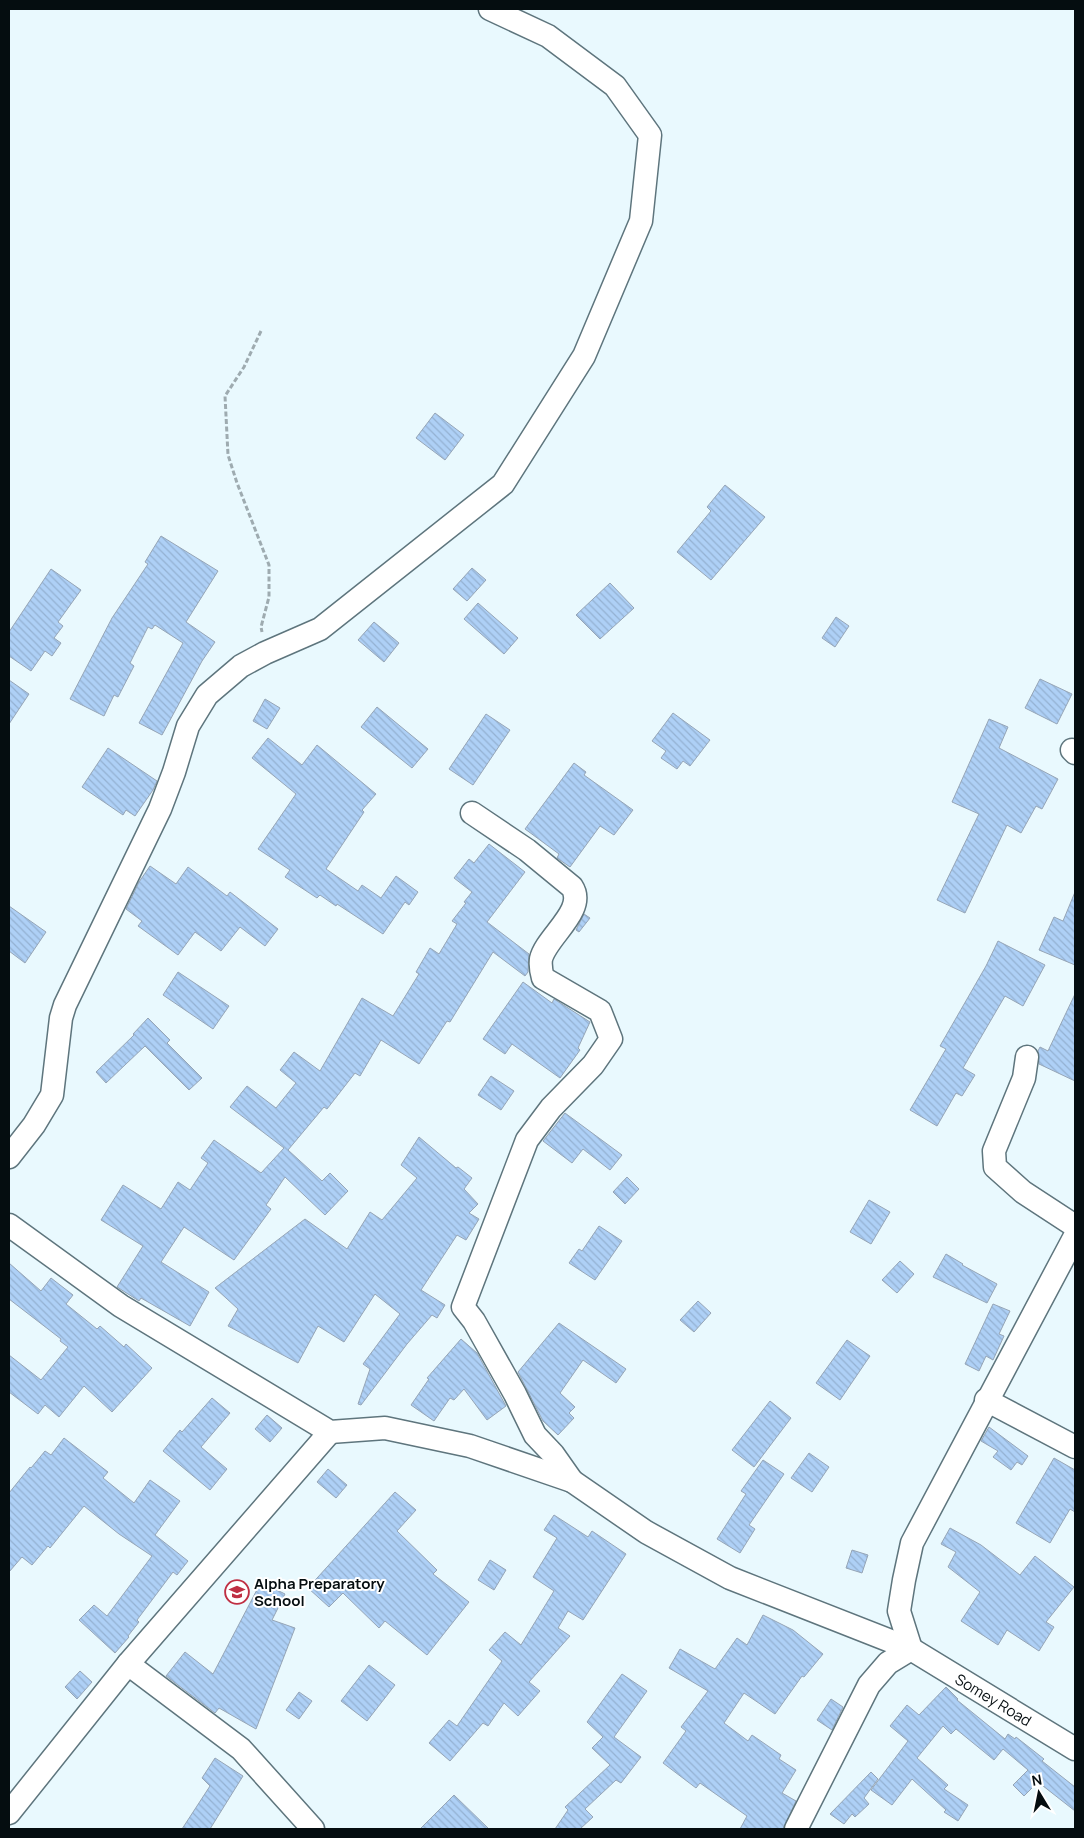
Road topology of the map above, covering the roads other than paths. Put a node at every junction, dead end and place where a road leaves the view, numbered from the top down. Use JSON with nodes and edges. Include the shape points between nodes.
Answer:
{"nodes":[{"id":1,"x":490,"y":9,"type":"edge"},
{"id":2,"x":472,"y":813,"type":"dead end"},
{"id":3,"x":1027,"y":1056,"type":"dead end"},
{"id":4,"x":9,"y":1157,"type":"edge"},
{"id":5,"x":9,"y":1225,"type":"edge"},
{"id":6,"x":1075,"y":1226,"type":"edge"},
{"id":7,"x":1075,"y":1236,"type":"edge"},
{"id":8,"x":986,"y":1400,"type":"junction"},
{"id":9,"x":330,"y":1432,"type":"junction"},
{"id":10,"x":1075,"y":1447,"type":"edge"},
{"id":11,"x":572,"y":1481,"type":"junction"},
{"id":12,"x":911,"y":1649,"type":"junction"},
{"id":13,"x":128,"y":1664,"type":"junction"},
{"id":14,"x":1075,"y":1749,"type":"edge"},
{"id":15,"x":9,"y":1813,"type":"edge"},
{"id":16,"x":313,"y":1829,"type":"edge"},
{"id":17,"x":796,"y":1829,"type":"edge"}],
"edges":[{"from":1,"to":4,"type":"street","via":[[548,36],[620,92],[650,135],[641,221],[584,356],[504,484],[320,629],[241,666],[207,695],[188,726],[160,809],[65,1005],[52,1095]]},
{"from":2,"to":11,"type":"street","via":[[527,850],[576,892],[575,905],[542,957],[540,969],[543,978],[600,1012],[611,1039],[593,1065],[551,1108],[527,1140],[463,1307],[484,1337],[535,1435]]},
{"from":3,"to":6,"type":"street","via":[[1024,1078],[994,1151],[996,1167],[1023,1192]]},
{"from":5,"to":9,"type":"street","via":[[121,1306]]},
{"from":7,"to":8,"type":"street"},
{"from":8,"to":10,"type":"street"},
{"from":8,"to":12,"type":"street","via":[[912,1543],[899,1611]]},
{"from":9,"to":11,"type":"street","via":[[385,1428],[470,1446]]},
{"from":9,"to":13,"type":"street"},
{"from":11,"to":12,"type":"street","name":"Somey Road","via":[[646,1532],[730,1578]]},
{"from":12,"to":14,"type":"street","name":"Somey Road"},
{"from":12,"to":17,"type":"street","via":[[888,1663],[869,1685]]},
{"from":13,"to":15,"type":"street"},
{"from":13,"to":16,"type":"street","via":[[241,1749]]}]}
